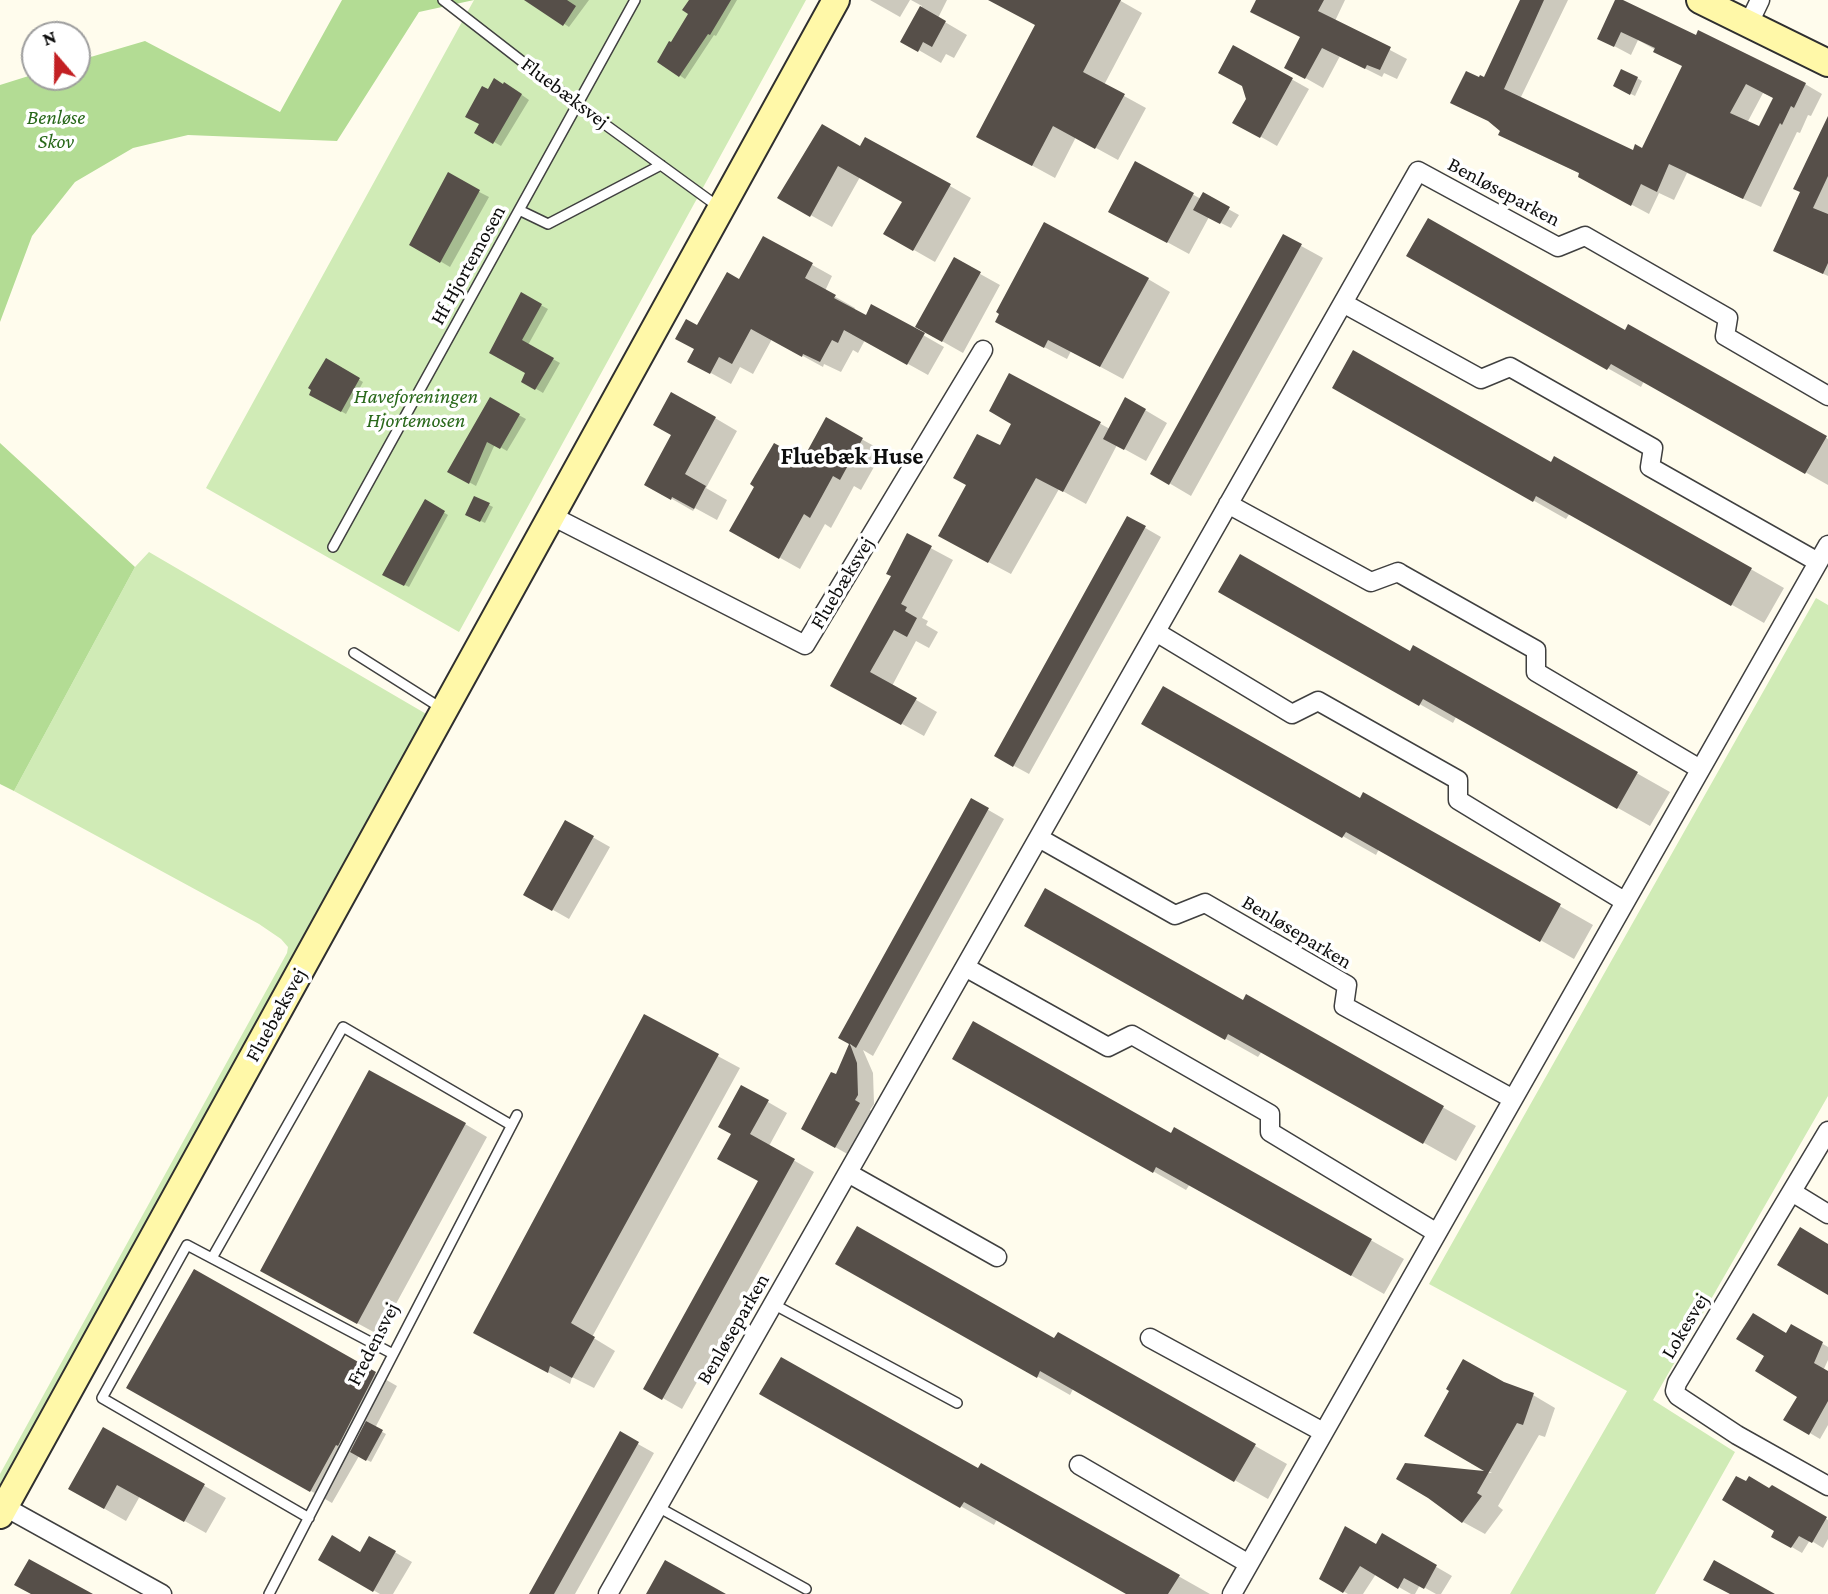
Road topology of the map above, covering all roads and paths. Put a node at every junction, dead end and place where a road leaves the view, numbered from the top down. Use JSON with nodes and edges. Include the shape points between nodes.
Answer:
{"nodes":[{"id":1,"x":443,"y":0,"type":"edge"},
{"id":2,"x":635,"y":0,"type":"edge"},
{"id":3,"x":836,"y":0,"type":"edge"},
{"id":4,"x":1700,"y":0,"type":"edge"},
{"id":5,"x":1754,"y":12,"type":"edge"},
{"id":6,"x":1828,"y":63,"type":"edge"},
{"id":7,"x":577,"y":104,"type":"junction"},
{"id":8,"x":661,"y":165,"type":"junction"},
{"id":9,"x":722,"y":209,"type":"junction"},
{"id":10,"x":519,"y":210,"type":"junction"},
{"id":11,"x":1343,"y":303,"type":"junction"},
{"id":12,"x":983,"y":350,"type":"dead end"},
{"id":13,"x":1828,"y":396,"type":"edge"},
{"id":14,"x":1228,"y":504,"type":"junction"},
{"id":15,"x":552,"y":516,"type":"junction"},
{"id":16,"x":1828,"y":545,"type":"edge"},
{"id":17,"x":333,"y":547,"type":"dead end"},
{"id":18,"x":1818,"y":562,"type":"junction"},
{"id":19,"x":1156,"y":632,"type":"junction"},
{"id":20,"x":354,"y":653,"type":"dead end"},
{"id":21,"x":445,"y":710,"type":"junction"},
{"id":22,"x":1700,"y":769,"type":"junction"},
{"id":23,"x":1039,"y":838,"type":"junction"},
{"id":24,"x":1624,"y":901,"type":"junction"},
{"id":25,"x":965,"y":967,"type":"junction"},
{"id":26,"x":1513,"y":1099,"type":"junction"},
{"id":27,"x":517,"y":1115,"type":"dead end"},
{"id":28,"x":511,"y":1125,"type":"junction"},
{"id":29,"x":1828,"y":1131,"type":"edge"},
{"id":30,"x":848,"y":1173,"type":"junction"},
{"id":31,"x":1792,"y":1192,"type":"junction"},
{"id":32,"x":1828,"y":1214,"type":"edge"},
{"id":33,"x":1437,"y":1233,"type":"junction"},
{"id":34,"x":997,"y":1257,"type":"dead end"},
{"id":35,"x":212,"y":1258,"type":"junction"},
{"id":36,"x":774,"y":1304,"type":"junction"},
{"id":37,"x":1150,"y":1338,"type":"dead end"},
{"id":38,"x":393,"y":1354,"type":"junction"},
{"id":39,"x":957,"y":1403,"type":"dead end"},
{"id":40,"x":1323,"y":1432,"type":"junction"},
{"id":41,"x":1079,"y":1465,"type":"dead end"},
{"id":42,"x":1828,"y":1486,"type":"edge"},
{"id":43,"x":657,"y":1507,"type":"junction"},
{"id":44,"x":2,"y":1511,"type":"edge"},
{"id":45,"x":309,"y":1518,"type":"junction"},
{"id":46,"x":1249,"y":1564,"type":"junction"},
{"id":47,"x":806,"y":1589,"type":"dead end"},
{"id":48,"x":162,"y":1594,"type":"edge"},
{"id":49,"x":269,"y":1594,"type":"edge"},
{"id":50,"x":608,"y":1594,"type":"edge"},
{"id":51,"x":1232,"y":1594,"type":"edge"}],
"edges":[{"from":1,"to":7,"type":"lane","name":"Fluebæksvej"},
{"from":2,"to":7,"type":"lane","name":"Hf Hjortemosen"},
{"from":3,"to":9,"type":"street","name":"Fluebæksvej"},
{"from":4,"to":5,"type":"street"},
{"from":5,"to":6,"type":"street"},
{"from":7,"to":8,"type":"lane","name":"Fluebæksvej"},
{"from":7,"to":10,"type":"lane","name":"Hf Hjortemosen"},
{"from":8,"to":9,"type":"lane","name":"Fluebæksvej"},
{"from":8,"to":10,"type":"lane","via":[[548,224]]},
{"from":9,"to":15,"type":"street","name":"Fluebæksvej"},
{"from":10,"to":17,"type":"lane","name":"Hf Hjortemosen"},
{"from":11,"to":13,"type":"street","name":"Benløseparken","via":[[1418,172],[1558,247],[1585,236],[1728,318],[1725,336]]},
{"from":11,"to":14,"type":"street","name":"Benløseparken"},
{"from":11,"to":18,"type":"street","via":[[1481,379],[1510,367],[1653,448],[1650,467]]},
{"from":12,"to":15,"type":"street","name":"Fluebæksvej","via":[[805,645]]},
{"from":14,"to":19,"type":"street","name":"Benløseparken"},
{"from":14,"to":22,"type":"street","via":[[1371,582],[1398,572],[1536,650],[1536,673]]},
{"from":15,"to":21,"type":"street","name":"Fluebæksvej"},
{"from":16,"to":18,"type":"street"},
{"from":18,"to":22,"type":"street"},
{"from":19,"to":23,"type":"street","name":"Benløseparken"},
{"from":19,"to":24,"type":"street","via":[[1292,714],[1318,701],[1458,780],[1458,800]]},
{"from":20,"to":21,"type":"lane"},
{"from":21,"to":44,"type":"street","name":"Fluebæksvej"},
{"from":22,"to":24,"type":"street"},
{"from":23,"to":25,"type":"street","name":"Benløseparken"},
{"from":23,"to":26,"type":"street","name":"Benløseparken","via":[[1175,915],[1205,903],[1347,985],[1344,1006]]},
{"from":24,"to":26,"type":"street"},
{"from":25,"to":30,"type":"street","name":"Benløseparken"},
{"from":25,"to":33,"type":"street","via":[[1108,1047],[1132,1035],[1270,1114],[1270,1132]]},
{"from":26,"to":33,"type":"street"},
{"from":27,"to":28,"type":"lane","name":"Fredensvej"},
{"from":28,"to":35,"type":"lane","via":[[343,1027]]},
{"from":28,"to":38,"type":"lane","name":"Fredensvej"},
{"from":29,"to":31,"type":"street","name":"Lokesvej"},
{"from":30,"to":34,"type":"street"},
{"from":30,"to":36,"type":"street","name":"Benløseparken"},
{"from":31,"to":32,"type":"street"},
{"from":31,"to":42,"type":"street","name":"Lokesvej","via":[[1675,1391],[1737,1435]]},
{"from":33,"to":40,"type":"street"},
{"from":35,"to":38,"type":"lane"},
{"from":35,"to":45,"type":"lane","via":[[187,1245],[102,1398]]},
{"from":36,"to":39,"type":"lane"},
{"from":36,"to":43,"type":"street","name":"Benløseparken"},
{"from":37,"to":40,"type":"street"},
{"from":38,"to":45,"type":"lane","name":"Fredensvej"},
{"from":40,"to":46,"type":"street"},
{"from":41,"to":46,"type":"street"},
{"from":43,"to":47,"type":"lane"},
{"from":43,"to":50,"type":"street","name":"Benløseparken"},
{"from":44,"to":48,"type":"street"},
{"from":45,"to":49,"type":"lane","name":"Fredensvej"},
{"from":46,"to":51,"type":"street"}]}
